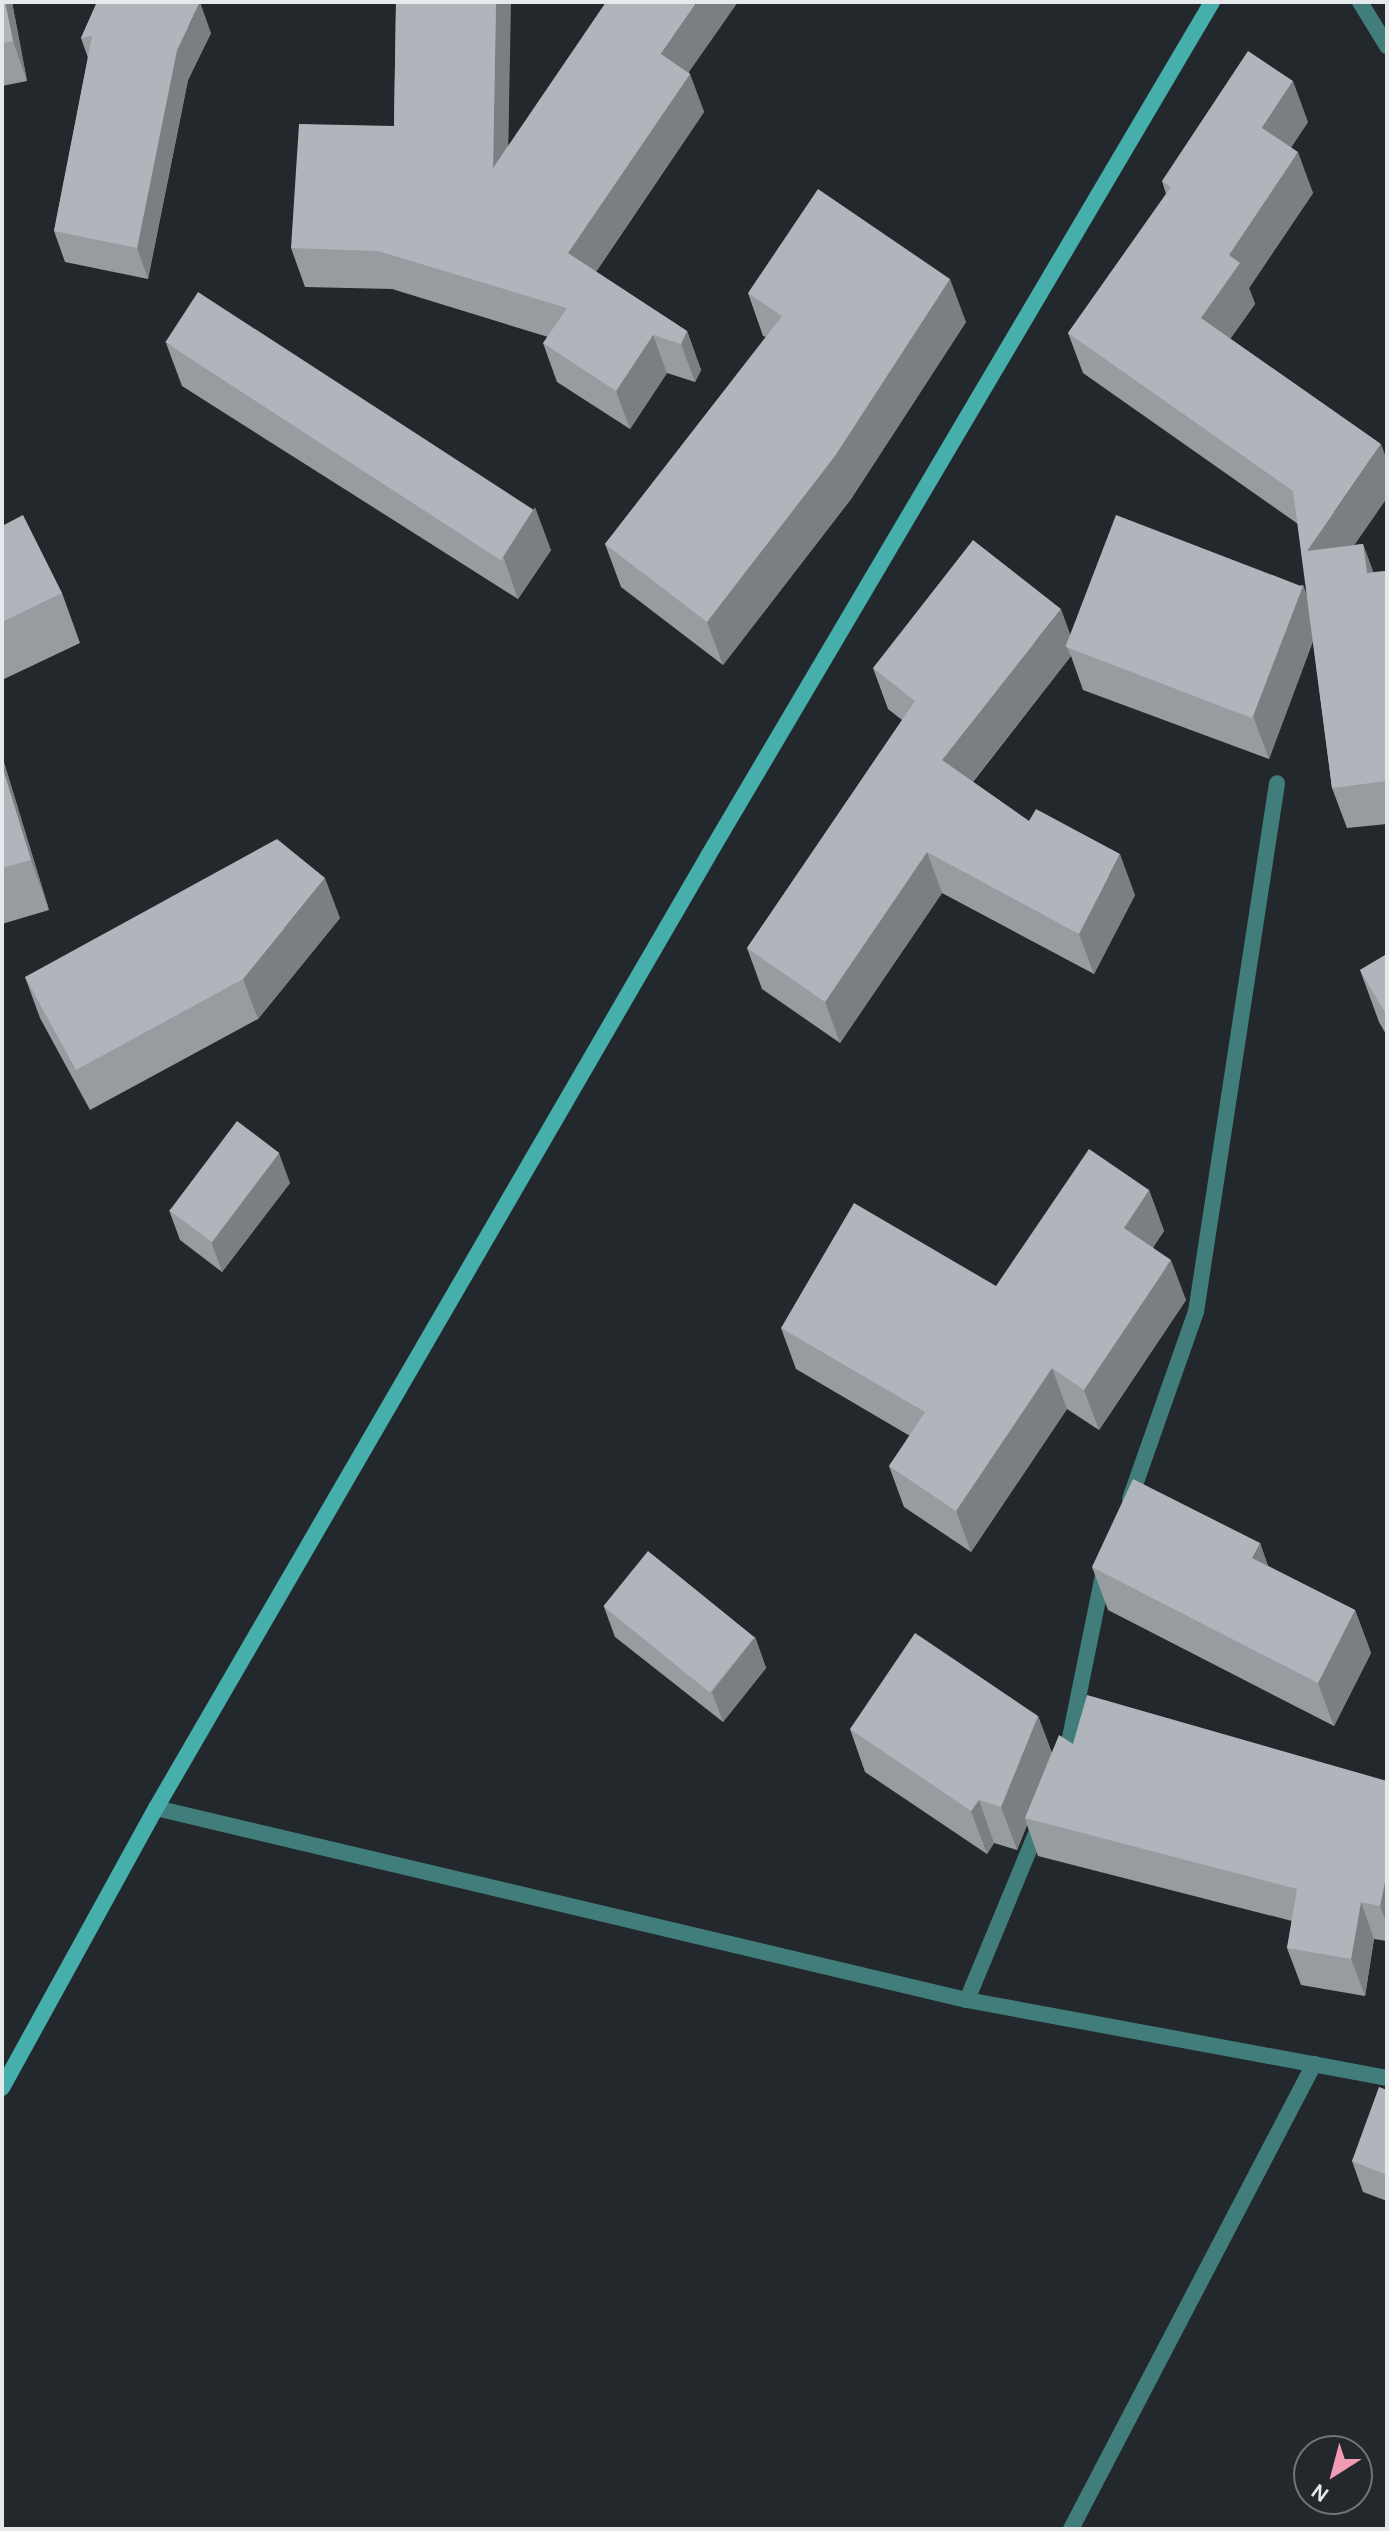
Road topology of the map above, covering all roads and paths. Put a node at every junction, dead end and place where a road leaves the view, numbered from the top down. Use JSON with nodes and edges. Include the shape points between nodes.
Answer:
{"nodes":[{"id":1,"x":1212,"y":2,"type":"edge"},
{"id":2,"x":1360,"y":2,"type":"edge"},
{"id":3,"x":1387,"y":46,"type":"edge"},
{"id":4,"x":1277,"y":783,"type":"dead end"},
{"id":5,"x":1124,"y":1516,"type":"edge"},
{"id":6,"x":1113,"y":1545,"type":"edge"},
{"id":7,"x":156,"y":1808,"type":"junction"},
{"id":8,"x":967,"y":2000,"type":"junction"},
{"id":9,"x":1314,"y":2064,"type":"junction"},
{"id":10,"x":1387,"y":2078,"type":"edge"},
{"id":11,"x":2,"y":2088,"type":"edge"},
{"id":12,"x":1071,"y":2529,"type":"edge"}],
"edges":[{"from":1,"to":7,"type":"main road"},
{"from":2,"to":3,"type":"street"},
{"from":4,"to":5,"type":"street","via":[[1196,1312]]},
{"from":6,"to":8,"type":"street","via":[[1074,1739]]},
{"from":7,"to":8,"type":"street"},
{"from":7,"to":11,"type":"main road"},
{"from":8,"to":9,"type":"street"},
{"from":9,"to":10,"type":"street"},
{"from":9,"to":12,"type":"street"}]}
